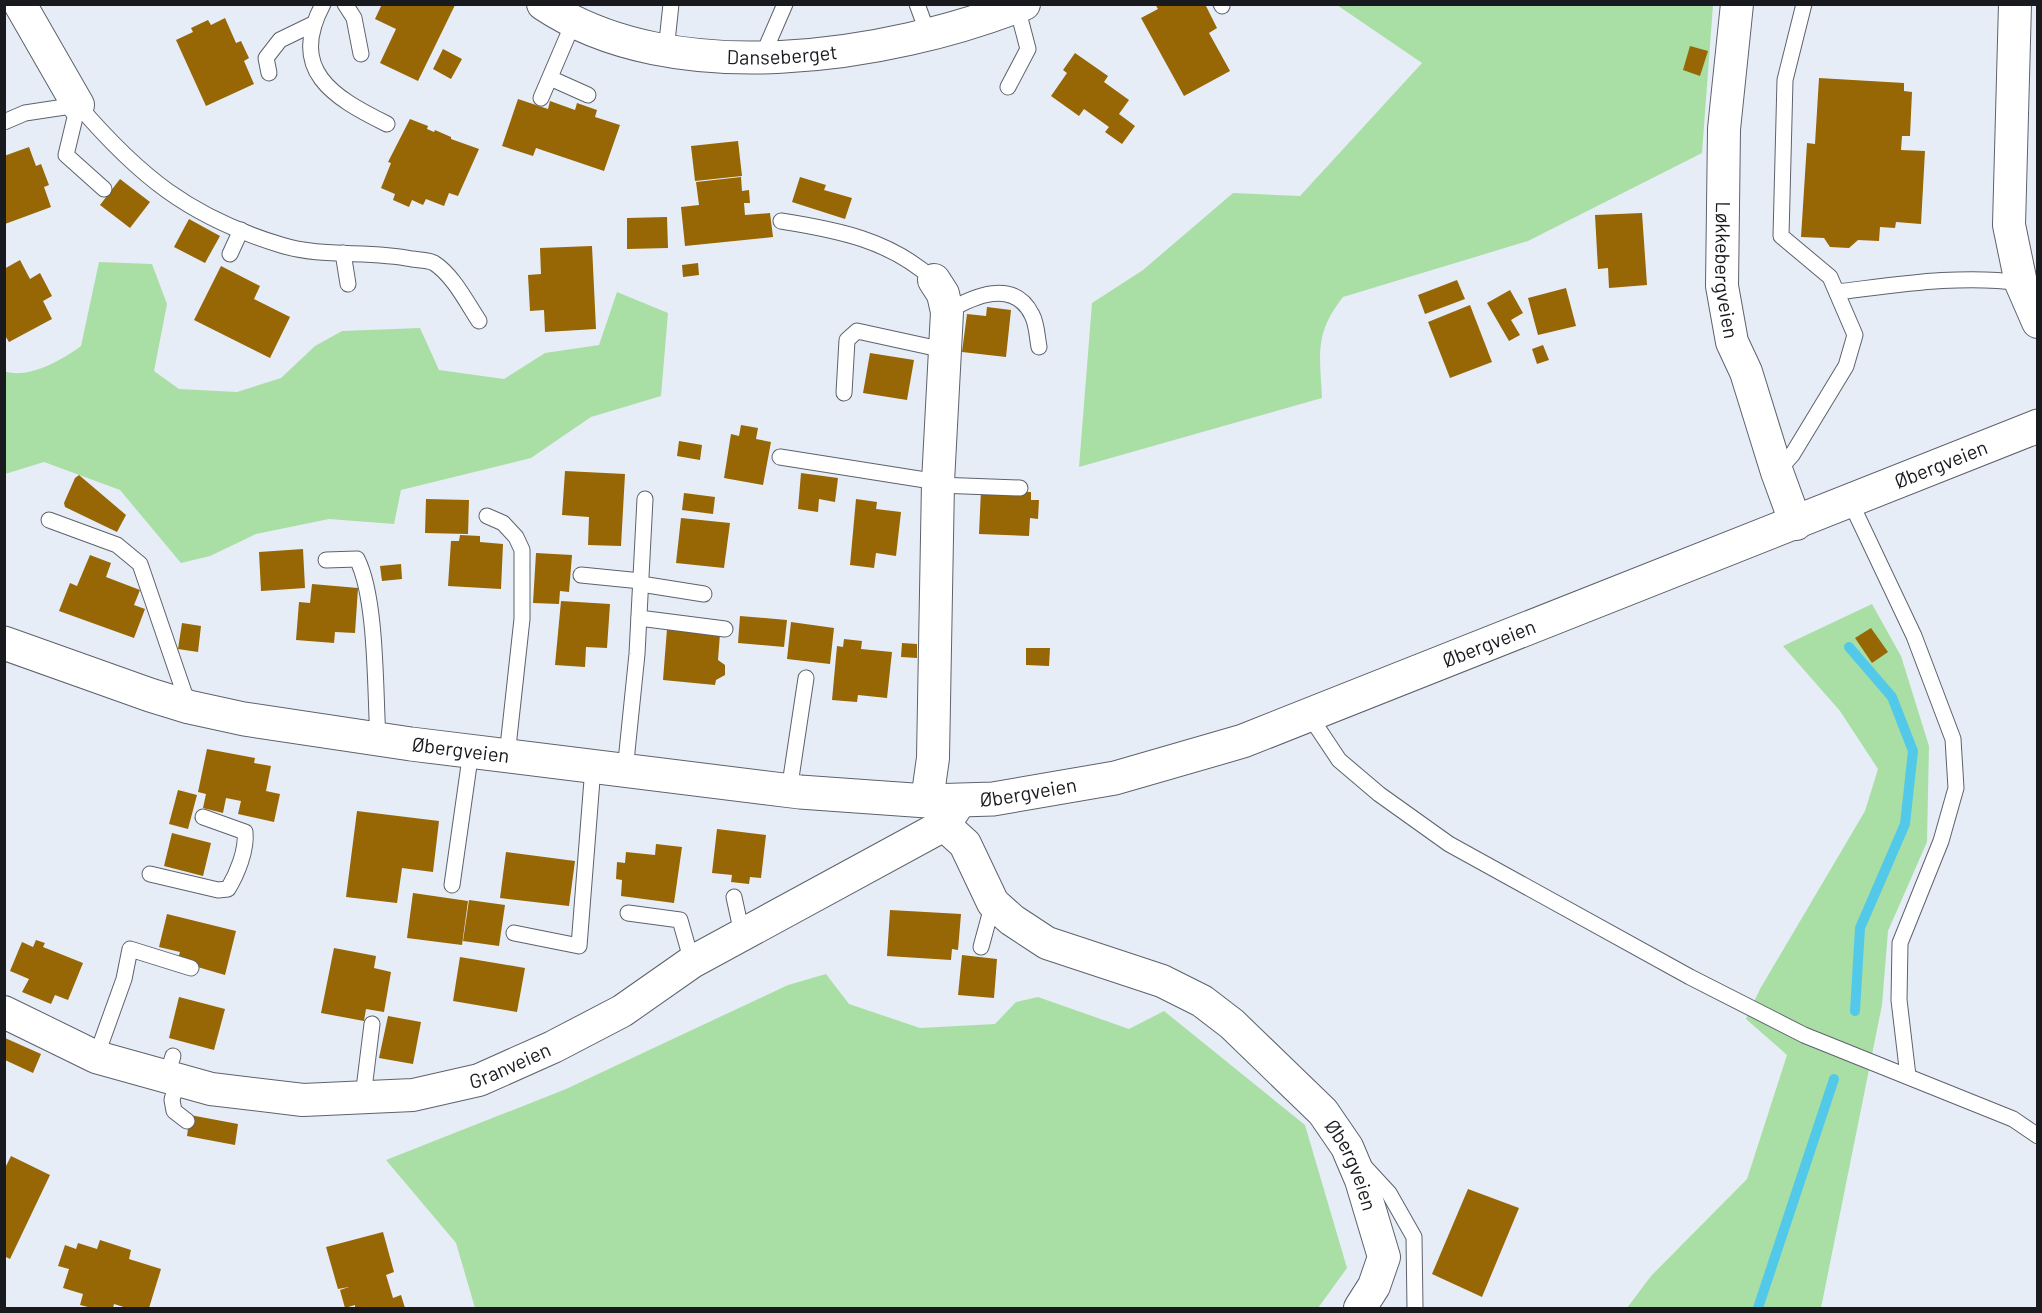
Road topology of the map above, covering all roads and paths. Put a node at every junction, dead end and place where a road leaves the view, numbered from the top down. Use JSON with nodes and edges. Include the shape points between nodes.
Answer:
{"nodes":[{"id":1,"x":20,"y":4,"type":"edge"},
{"id":2,"x":323,"y":4,"type":"edge"},
{"id":3,"x":345,"y":4,"type":"edge"},
{"id":4,"x":543,"y":4,"type":"edge"},
{"id":5,"x":671,"y":4,"type":"edge"},
{"id":6,"x":784,"y":4,"type":"edge"},
{"id":7,"x":917,"y":4,"type":"edge"},
{"id":8,"x":1737,"y":4,"type":"edge"},
{"id":9,"x":1804,"y":4,"type":"edge"},
{"id":10,"x":2015,"y":4,"type":"edge"},
{"id":11,"x":1021,"y":6,"type":"edge"},
{"id":12,"x":574,"y":21,"type":"junction"},
{"id":13,"x":313,"y":24,"type":"junction"},
{"id":14,"x":928,"y":34,"type":"junction"},
{"id":15,"x":666,"y":51,"type":"junction"},
{"id":16,"x":361,"y":54,"type":"dead end"},
{"id":17,"x":762,"y":57,"type":"junction"},
{"id":18,"x":269,"y":73,"type":"dead end"},
{"id":19,"x":550,"y":78,"type":"junction"},
{"id":20,"x":1008,"y":87,"type":"dead end"},
{"id":21,"x":588,"y":95,"type":"dead end"},
{"id":22,"x":541,"y":98,"type":"dead end"},
{"id":23,"x":78,"y":105,"type":"junction"},
{"id":24,"x":4,"y":122,"type":"edge"},
{"id":25,"x":387,"y":124,"type":"dead end"},
{"id":26,"x":104,"y":189,"type":"dead end"},
{"id":27,"x":781,"y":221,"type":"dead end"},
{"id":28,"x":241,"y":230,"type":"junction"},
{"id":29,"x":343,"y":253,"type":"junction"},
{"id":30,"x":230,"y":254,"type":"dead end"},
{"id":31,"x":934,"y":280,"type":"joint"},
{"id":32,"x":2020,"y":283,"type":"junction"},
{"id":33,"x":348,"y":284,"type":"dead end"},
{"id":34,"x":1837,"y":292,"type":"junction"},
{"id":35,"x":947,"y":312,"type":"junction"},
{"id":36,"x":479,"y":321,"type":"dead end"},
{"id":37,"x":2037,"y":322,"type":"edge"},
{"id":38,"x":1039,"y":347,"type":"dead end"},
{"id":39,"x":944,"y":350,"type":"junction"},
{"id":40,"x":844,"y":393,"type":"dead end"},
{"id":41,"x":2037,"y":426,"type":"edge"},
{"id":42,"x":780,"y":458,"type":"dead end"},
{"id":43,"x":1777,"y":472,"type":"junction"},
{"id":44,"x":938,"y":483,"type":"junction"},
{"id":45,"x":1020,"y":488,"type":"dead end"},
{"id":46,"x":645,"y":499,"type":"dead end"},
{"id":47,"x":1850,"y":501,"type":"junction"},
{"id":48,"x":487,"y":516,"type":"dead end"},
{"id":49,"x":49,"y":520,"type":"dead end"},
{"id":50,"x":1796,"y":524,"type":"junction"},
{"id":51,"x":326,"y":560,"type":"dead end"},
{"id":52,"x":581,"y":575,"type":"dead end"},
{"id":53,"x":641,"y":583,"type":"junction"},
{"id":54,"x":704,"y":594,"type":"dead end"},
{"id":55,"x":639,"y":618,"type":"junction"},
{"id":56,"x":725,"y":629,"type":"dead end"},
{"id":57,"x":4,"y":643,"type":"edge"},
{"id":58,"x":806,"y":678,"type":"dead end"},
{"id":59,"x":189,"y":707,"type":"junction"},
{"id":60,"x":1309,"y":715,"type":"junction"},
{"id":61,"x":378,"y":739,"type":"junction"},
{"id":62,"x":471,"y":751,"type":"junction"},
{"id":63,"x":507,"y":756,"type":"junction"},
{"id":64,"x":592,"y":767,"type":"junction"},
{"id":65,"x":625,"y":771,"type":"junction"},
{"id":66,"x":789,"y":791,"type":"junction"},
{"id":67,"x":944,"y":809,"type":"junction"},
{"id":68,"x":203,"y":817,"type":"dead end"},
{"id":69,"x":150,"y":874,"type":"dead end"},
{"id":70,"x":452,"y":885,"type":"dead end"},
{"id":71,"x":734,"y":897,"type":"dead end"},
{"id":72,"x":993,"y":903,"type":"junction"},
{"id":73,"x":628,"y":913,"type":"dead end"},
{"id":74,"x":514,"y":933,"type":"dead end"},
{"id":75,"x":742,"y":934,"type":"junction"},
{"id":76,"x":981,"y":947,"type":"dead end"},
{"id":77,"x":692,"y":962,"type":"junction"},
{"id":78,"x":191,"y":968,"type":"dead end"},
{"id":79,"x":4,"y":1012,"type":"edge"},
{"id":80,"x":372,"y":1024,"type":"dead end"},
{"id":81,"x":96,"y":1057,"type":"junction"},
{"id":82,"x":172,"y":1072,"type":"junction"},
{"id":83,"x":1908,"y":1076,"type":"junction"},
{"id":84,"x":363,"y":1097,"type":"junction"},
{"id":85,"x":187,"y":1121,"type":"dead end"},
{"id":86,"x":2037,"y":1136,"type":"edge"},
{"id":87,"x":1347,"y":1147,"type":"junction"},
{"id":88,"x":1360,"y":1308,"type":"edge"},
{"id":89,"x":1415,"y":1308,"type":"edge"}],
"edges":[{"from":1,"to":23,"type":"street"},
{"from":2,"to":13,"type":"lane"},
{"from":3,"to":16,"type":"lane","via":[[354,18]]},
{"from":4,"to":12,"type":"street","name":"Danseberget"},
{"from":5,"to":15,"type":"lane"},
{"from":6,"to":17,"type":"lane"},
{"from":7,"to":14,"type":"lane"},
{"from":8,"to":43,"type":"street","name":"Løkkebergveien","via":[[1724,129],[1722,286],[1732,342],[1746,372]]},
{"from":9,"to":34,"type":"lane","via":[[1785,80],[1781,236],[1830,277]]},
{"from":10,"to":32,"type":"street","via":[[2009,225]]},
{"from":11,"to":14,"type":"street","name":"Danseberget"},
{"from":11,"to":20,"type":"lane","via":[[1028,49]]},
{"from":12,"to":15,"type":"street","name":"Danseberget"},
{"from":12,"to":19,"type":"lane"},
{"from":13,"to":18,"type":"lane","via":[[280,40],[266,58]]},
{"from":13,"to":25,"type":"lane","via":[[308,51],[319,77],[350,106]]},
{"from":14,"to":17,"type":"street","name":"Danseberget","via":[[816,54]]},
{"from":15,"to":17,"type":"street","name":"Danseberget"},
{"from":19,"to":21,"type":"lane"},
{"from":19,"to":22,"type":"lane"},
{"from":23,"to":24,"type":"lane","via":[[25,113]]},
{"from":23,"to":26,"type":"lane","via":[[66,155]]},
{"from":23,"to":28,"type":"lane","via":[[116,150],[153,182],[182,203]]},
{"from":27,"to":31,"type":"lane","via":[[836,230],[880,246],[913,261]]},
{"from":28,"to":29,"type":"lane","via":[[282,246]]},
{"from":28,"to":30,"type":"lane"},
{"from":29,"to":33,"type":"lane"},
{"from":29,"to":36,"type":"lane","via":[[400,256],[434,263],[454,283]]},
{"from":31,"to":35,"type":"street","via":[[943,294]]},
{"from":32,"to":34,"type":"lane","via":[[1976,281]]},
{"from":32,"to":37,"type":"street"},
{"from":34,"to":43,"type":"lane","via":[[1855,334],[1846,366],[1792,455]]},
{"from":35,"to":38,"type":"lane","via":[[972,297],[1004,293],[1022,301],[1033,316]]},
{"from":35,"to":39,"type":"street"},
{"from":39,"to":40,"type":"lane","via":[[857,331],[847,340]]},
{"from":39,"to":44,"type":"street"},
{"from":41,"to":47,"type":"main road","name":"Øbergveien"},
{"from":42,"to":44,"type":"lane"},
{"from":43,"to":50,"type":"street","name":"Løkkebergveien"},
{"from":44,"to":45,"type":"lane"},
{"from":44,"to":67,"type":"street","via":[[933,758]]},
{"from":46,"to":53,"type":"lane"},
{"from":47,"to":50,"type":"main road","name":"Øbergveien"},
{"from":47,"to":83,"type":"lane","via":[[1914,636],[1953,739],[1956,788],[1941,842],[1900,943],[1899,999]]},
{"from":48,"to":63,"type":"lane","via":[[503,523],[522,550],[522,619]]},
{"from":49,"to":59,"type":"lane","via":[[117,545],[140,564]]},
{"from":50,"to":60,"type":"main road","name":"Øbergveien"},
{"from":51,"to":61,"type":"lane","via":[[357,559],[364,573]]},
{"from":52,"to":53,"type":"lane"},
{"from":53,"to":54,"type":"lane"},
{"from":53,"to":55,"type":"lane"},
{"from":55,"to":56,"type":"lane"},
{"from":55,"to":65,"type":"lane"},
{"from":57,"to":59,"type":"main road","name":"Øbergveien"},
{"from":58,"to":66,"type":"lane"},
{"from":59,"to":61,"type":"main road","name":"Øbergveien"},
{"from":60,"to":67,"type":"main road","name":"Øbergveien","via":[[1243,741],[1115,778]]},
{"from":60,"to":83,"type":"lane","via":[[1339,760],[1449,844],[1804,1035]]},
{"from":61,"to":62,"type":"main road","name":"Øbergveien"},
{"from":62,"to":63,"type":"main road","name":"Øbergveien"},
{"from":62,"to":70,"type":"lane"},
{"from":63,"to":64,"type":"main road","name":"Øbergveien"},
{"from":64,"to":65,"type":"main road","name":"Øbergveien"},
{"from":64,"to":74,"type":"lane","via":[[579,946]]},
{"from":65,"to":66,"type":"main road","name":"Øbergveien"},
{"from":66,"to":67,"type":"main road","name":"Øbergveien"},
{"from":67,"to":72,"type":"street","name":"Øbergveien"},
{"from":67,"to":75,"type":"street","name":"Granveien"},
{"from":68,"to":69,"type":"lane","via":[[245,832],[246,841],[228,889]]},
{"from":71,"to":75,"type":"lane"},
{"from":72,"to":76,"type":"lane"},
{"from":72,"to":87,"type":"street","name":"Øbergveien","via":[[1047,943],[1162,981],[1202,1001],[1233,1024],[1323,1112]]},
{"from":73,"to":77,"type":"lane","via":[[680,920]]},
{"from":75,"to":77,"type":"street","name":"Granveien"},
{"from":77,"to":84,"type":"street","name":"Granveien","via":[[622,1011],[479,1080],[413,1095]]},
{"from":78,"to":81,"type":"lane","via":[[130,949],[124,979]]},
{"from":79,"to":81,"type":"street","name":"Granveien"},
{"from":80,"to":84,"type":"lane"},
{"from":81,"to":82,"type":"street","name":"Granveien"},
{"from":82,"to":84,"type":"street","name":"Granveien","via":[[211,1089],[303,1100]]},
{"from":82,"to":85,"type":"lane","via":[[174,1111]]},
{"from":83,"to":86,"type":"lane","via":[[2013,1119]]},
{"from":87,"to":88,"type":"street","name":"Øbergveien","via":[[1384,1257],[1374,1286]]},
{"from":87,"to":89,"type":"lane","via":[[1389,1193],[1414,1237]]}]}
